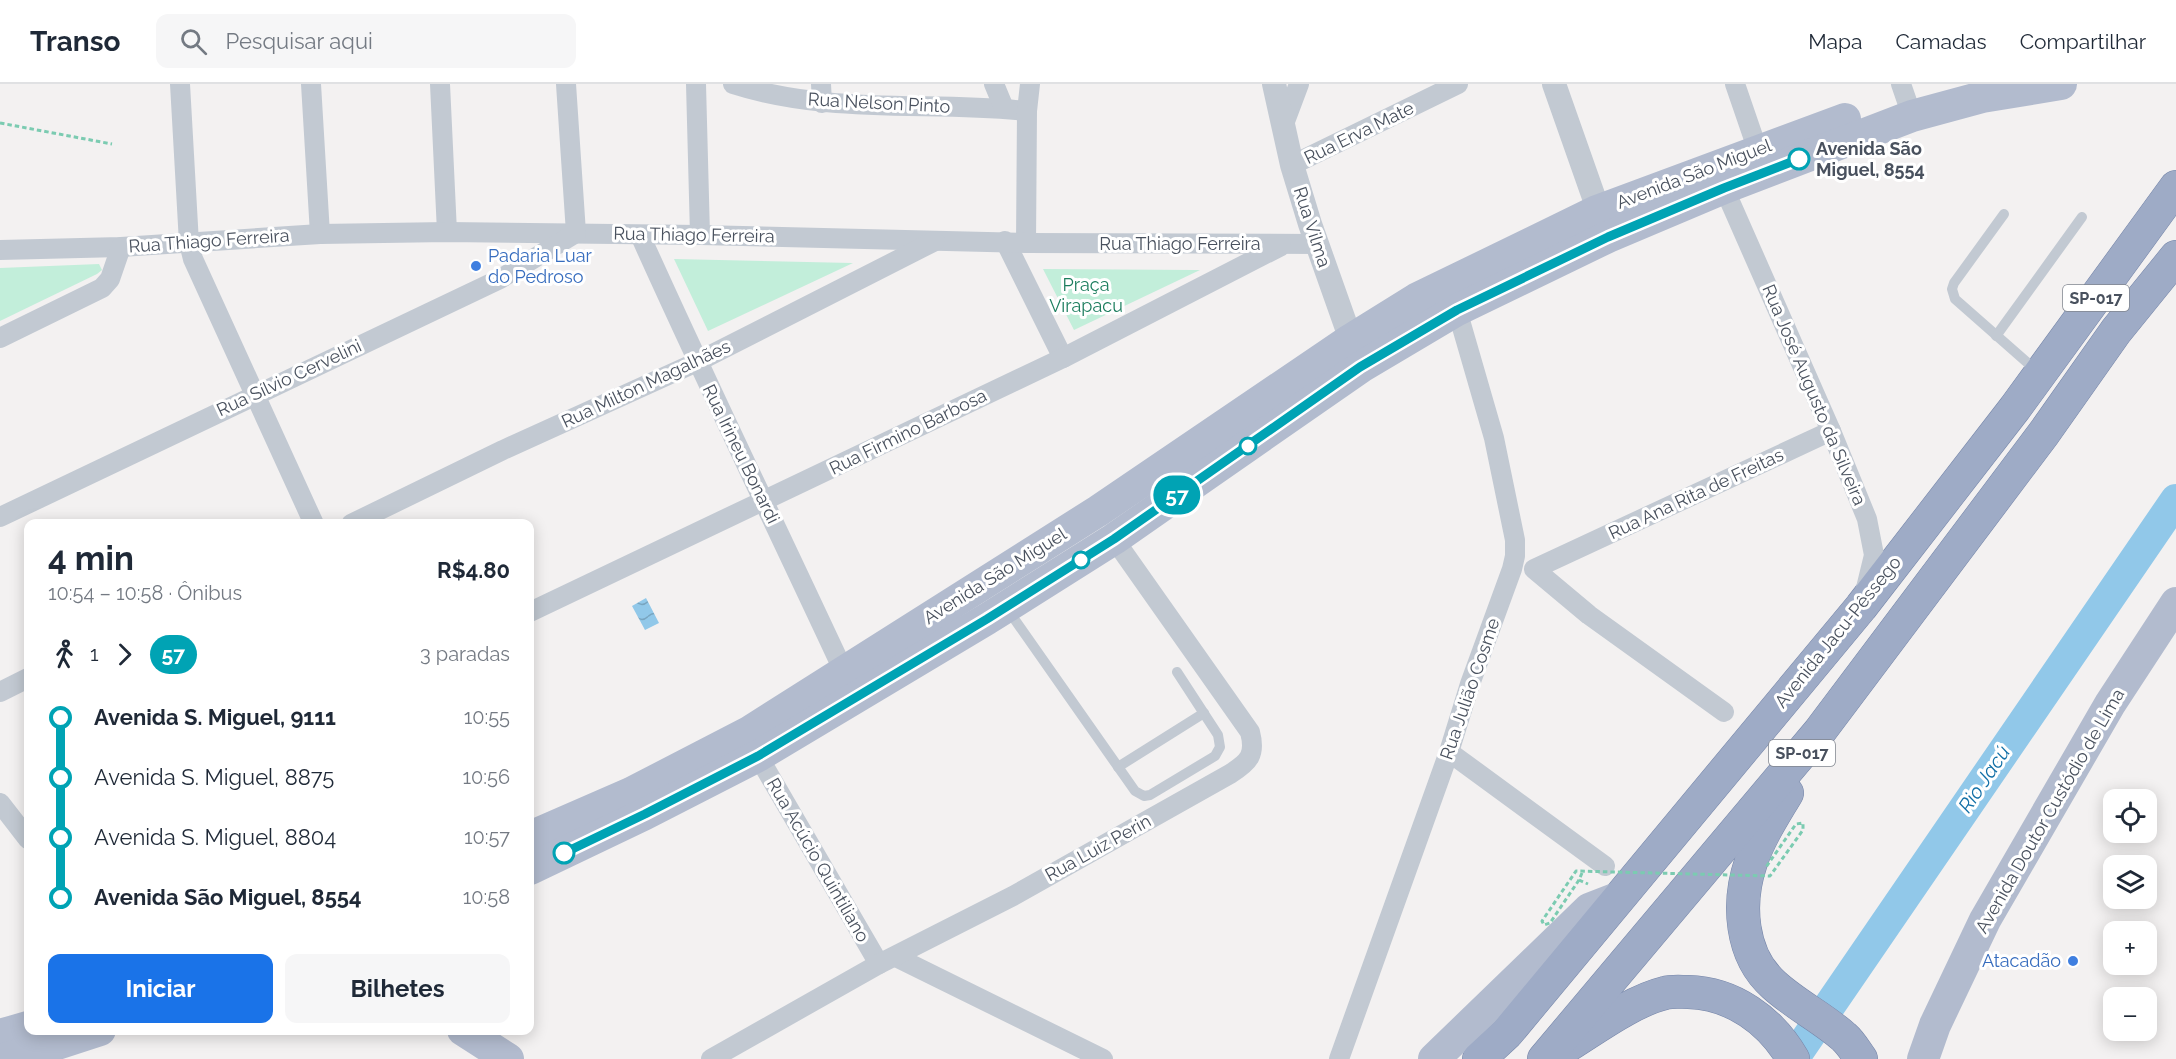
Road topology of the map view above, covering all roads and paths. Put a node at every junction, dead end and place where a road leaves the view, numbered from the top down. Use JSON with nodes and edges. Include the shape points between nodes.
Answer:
{"nodes":[{"id":1,"x":180,"y":84,"type":"edge"},
{"id":2,"x":311,"y":84,"type":"edge"},
{"id":3,"x":440,"y":84,"type":"edge"},
{"id":4,"x":567,"y":84,"type":"edge"},
{"id":5,"x":696,"y":84,"type":"edge"},
{"id":6,"x":733,"y":84,"type":"edge"},
{"id":7,"x":994,"y":84,"type":"edge"},
{"id":8,"x":1030,"y":84,"type":"edge"},
{"id":9,"x":1274,"y":84,"type":"edge"},
{"id":10,"x":1299,"y":84,"type":"edge"},
{"id":11,"x":1458,"y":84,"type":"edge"},
{"id":12,"x":1554,"y":84,"type":"edge"},
{"id":13,"x":1735,"y":84,"type":"edge"},
{"id":14,"x":1954,"y":84,"type":"edge"},
{"id":15,"x":2061,"y":84,"type":"edge"},
{"id":16,"x":822,"y":93,"type":"edge"},
{"id":17,"x":1906,"y":99,"type":"edge"},
{"id":18,"x":1004,"y":108,"type":"junction"},
{"id":19,"x":1027,"y":111,"type":"junction"},
{"id":20,"x":0,"y":123,"type":"edge"},
{"id":21,"x":1284,"y":124,"type":"junction"},
{"id":22,"x":112,"y":144,"type":"dead end"},
{"id":23,"x":1758,"y":151,"type":"junction"},
{"id":24,"x":1292,"y":165,"type":"junction"},
{"id":25,"x":1724,"y":188,"type":"junction"},
{"id":26,"x":2176,"y":188,"type":"edge"},
{"id":27,"x":2004,"y":214,"type":"dead end"},
{"id":28,"x":2082,"y":217,"type":"dead end"},
{"id":29,"x":1603,"y":224,"type":"junction"},
{"id":30,"x":447,"y":232,"type":"junction"},
{"id":31,"x":576,"y":233,"type":"junction"},
{"id":32,"x":320,"y":234,"type":"junction"},
{"id":33,"x":640,"y":235,"type":"junction"},
{"id":34,"x":700,"y":235,"type":"junction"},
{"id":35,"x":939,"y":240,"type":"junction"},
{"id":36,"x":1005,"y":241,"type":"junction"},
{"id":37,"x":189,"y":243,"type":"junction"},
{"id":38,"x":1026,"y":243,"type":"junction"},
{"id":39,"x":1284,"y":244,"type":"junction"},
{"id":40,"x":1317,"y":244,"type":"junction"},
{"id":41,"x":121,"y":247,"type":"junction"},
{"id":42,"x":0,"y":250,"type":"edge"},
{"id":43,"x":2176,"y":256,"type":"edge"},
{"id":44,"x":1450,"y":298,"type":"junction"},
{"id":45,"x":1996,"y":336,"type":"junction"},
{"id":46,"x":0,"y":339,"type":"edge"},
{"id":47,"x":1355,"y":353,"type":"junction"},
{"id":48,"x":1063,"y":358,"type":"junction"},
{"id":49,"x":697,"y":362,"type":"junction"},
{"id":50,"x":2040,"y":374,"type":"junction"},
{"id":51,"x":254,"y":395,"type":"junction"},
{"id":52,"x":1831,"y":431,"type":"junction"},
{"id":53,"x":764,"y":501,"type":"junction"},
{"id":54,"x":0,"y":518,"type":"edge"},
{"id":55,"x":312,"y":519,"type":"edge"},
{"id":56,"x":361,"y":519,"type":"edge"},
{"id":57,"x":1114,"y":539,"type":"junction"},
{"id":58,"x":1515,"y":556,"type":"junction"},
{"id":59,"x":1534,"y":569,"type":"junction"},
{"id":60,"x":2176,"y":603,"type":"edge"},
{"id":61,"x":1006,"y":607,"type":"junction"},
{"id":62,"x":1861,"y":607,"type":"junction"},
{"id":63,"x":534,"y":610,"type":"edge"},
{"id":64,"x":844,"y":672,"type":"junction"},
{"id":65,"x":1176,"y":672,"type":"dead end"},
{"id":66,"x":24,"y":680,"type":"edge"},
{"id":67,"x":0,"y":692,"type":"edge"},
{"id":68,"x":1724,"y":712,"type":"dead end"},
{"id":69,"x":1204,"y":713,"type":"junction"},
{"id":70,"x":1821,"y":731,"type":"junction"},
{"id":71,"x":1449,"y":752,"type":"junction"},
{"id":72,"x":758,"y":756,"type":"junction"},
{"id":73,"x":1118,"y":767,"type":"junction"},
{"id":74,"x":0,"y":803,"type":"edge"},
{"id":75,"x":24,"y":834,"type":"edge"},
{"id":76,"x":534,"y":835,"type":"edge"},
{"id":77,"x":1605,"y":866,"type":"dead end"},
{"id":78,"x":534,"y":867,"type":"edge"},
{"id":79,"x":1766,"y":867,"type":"dead end"},
{"id":80,"x":1579,"y":880,"type":"dead end"},
{"id":81,"x":1620,"y":897,"type":"junction"},
{"id":82,"x":887,"y":961,"type":"junction"},
{"id":83,"x":0,"y":1035,"type":"edge"},
{"id":84,"x":75,"y":1035,"type":"edge"},
{"id":85,"x":471,"y":1035,"type":"edge"},
{"id":86,"x":46,"y":1041,"type":"edge"},
{"id":87,"x":1853,"y":1049,"type":"edge"},
{"id":88,"x":3,"y":1059,"type":"edge"},
{"id":89,"x":508,"y":1059,"type":"edge"},
{"id":90,"x":711,"y":1059,"type":"edge"},
{"id":91,"x":1103,"y":1059,"type":"edge"},
{"id":92,"x":1339,"y":1059,"type":"edge"},
{"id":93,"x":1434,"y":1059,"type":"edge"},
{"id":94,"x":1479,"y":1059,"type":"edge"},
{"id":95,"x":1544,"y":1059,"type":"edge"},
{"id":96,"x":1793,"y":1059,"type":"edge"},
{"id":97,"x":1923,"y":1059,"type":"edge"}],
"edges":[{"from":1,"to":37,"type":"street"},
{"from":2,"to":32,"type":"street"},
{"from":3,"to":30,"type":"street"},
{"from":4,"to":31,"type":"street"},
{"from":5,"to":34,"type":"street"},
{"from":6,"to":16,"type":"street","name":"Rua Nelson Pinto","via":[[781,97]]},
{"from":7,"to":18,"type":"street"},
{"from":8,"to":19,"type":"street"},
{"from":9,"to":21,"type":"street","name":"Rua Vilma"},
{"from":10,"to":21,"type":"street"},
{"from":11,"to":24,"type":"street","name":"Rua Erva Mate"},
{"from":12,"to":29,"type":"street"},
{"from":13,"to":23,"type":"street"},
{"from":14,"to":17,"type":"main road","name":"Avenida São Miguel"},
{"from":15,"to":17,"type":"main road","name":"Avenida São Miguel","via":[[1982,97]]},
{"from":16,"to":18,"type":"street","name":"Rua Nelson Pinto"},
{"from":17,"to":23,"type":"main road","name":"Avenida São Miguel"},
{"from":17,"to":25,"type":"main road","name":"Avenida São Miguel"},
{"from":18,"to":19,"type":"street","name":"Rua Nelson Pinto"},
{"from":19,"to":38,"type":"street"},
{"from":20,"to":22,"type":"path"},
{"from":21,"to":24,"type":"street","name":"Rua Vilma"},
{"from":23,"to":29,"type":"main road","name":"Avenida São Miguel"},
{"from":24,"to":40,"type":"street","name":"Rua Vilma"},
{"from":25,"to":29,"type":"main road","name":"Avenida São Miguel"},
{"from":25,"to":52,"type":"street","name":"Rua José Augusto da Silveira"},
{"from":26,"to":50,"type":"highway","name":"Avenida Jacu-Pêssego","number":"SP-017"},
{"from":27,"to":45,"type":"lane","via":[[1952,289],[1955,299]]},
{"from":28,"to":45,"type":"lane"},
{"from":29,"to":44,"type":"main road","name":"Avenida São Miguel"},
{"from":30,"to":31,"type":"street","name":"Rua Thiago Ferreira"},
{"from":30,"to":32,"type":"street","name":"Rua Thiago Ferreira"},
{"from":31,"to":33,"type":"street","name":"Rua Thiago Ferreira"},
{"from":31,"to":51,"type":"street","name":"Rua Sílvio Cervelini","via":[[500,279]]},
{"from":32,"to":37,"type":"street","name":"Rua Thiago Ferreira"},
{"from":33,"to":34,"type":"street","name":"Rua Thiago Ferreira"},
{"from":33,"to":49,"type":"street","name":"Rua Irineu Bonardi"},
{"from":34,"to":35,"type":"street","name":"Rua Thiago Ferreira"},
{"from":35,"to":36,"type":"street","name":"Rua Thiago Ferreira"},
{"from":35,"to":49,"type":"street","name":"Rua Milton Magalhães"},
{"from":36,"to":38,"type":"street","name":"Rua Thiago Ferreira"},
{"from":36,"to":48,"type":"street"},
{"from":37,"to":41,"type":"street","name":"Rua Thiago Ferreira"},
{"from":37,"to":51,"type":"street","via":[[198,273]]},
{"from":38,"to":39,"type":"street","name":"Rua Thiago Ferreira"},
{"from":39,"to":40,"type":"street","name":"Rua Thiago Ferreira"},
{"from":39,"to":48,"type":"street","name":"Rua Firmino Barbosa"},
{"from":40,"to":47,"type":"street","name":"Rua Vilma"},
{"from":41,"to":42,"type":"street","name":"Rua Thiago Ferreira"},
{"from":41,"to":46,"type":"street","via":[[107,284]]},
{"from":43,"to":70,"type":"highway","number":"SP-017","via":[[2116,331],[2044,434]]},
{"from":44,"to":47,"type":"main road","name":"Avenida São Miguel","via":[[1416,299]]},
{"from":44,"to":58,"type":"street","name":"Rua Julião Cosme","via":[[1494,438]]},
{"from":45,"to":50,"type":"lane"},
{"from":47,"to":57,"type":"main road","name":"Avenida São Miguel"},
{"from":47,"to":64,"type":"main road","name":"Avenida São Miguel"},
{"from":48,"to":53,"type":"street","name":"Rua Firmino Barbosa"},
{"from":49,"to":53,"type":"street","name":"Rua Irineu Bonardi"},
{"from":49,"to":56,"type":"street","name":"Rua Milton Magalhães"},
{"from":50,"to":62,"type":"highway","name":"Avenida Jacu-Pêssego","number":"SP-017"},
{"from":51,"to":54,"type":"street","name":"Rua Sílvio Cervelini"},
{"from":51,"to":55,"type":"street"},
{"from":52,"to":59,"type":"street","name":"Rua Ana Rita de Freitas"},
{"from":52,"to":62,"type":"street","name":"Rua José Augusto da Silveira","via":[[1867,519],[1874,555]]},
{"from":53,"to":63,"type":"street","name":"Rua Firmino Barbosa"},
{"from":53,"to":64,"type":"street","name":"Rua Irineu Bonardi"},
{"from":57,"to":61,"type":"main road","name":"Avenida São Miguel"},
{"from":57,"to":82,"type":"street","name":"Rua Luiz Perin","via":[[1250,732],[1253,744],[1249,759],[1230,774],[1012,896]]},
{"from":58,"to":59,"type":"street"},
{"from":58,"to":71,"type":"street","name":"Rua Julião Cosme"},
{"from":59,"to":68,"type":"street","via":[[1589,615]]},
{"from":60,"to":97,"type":"main road","name":"Avenida Doutor Custódio de Lima","via":[[2110,704],[1985,920],[1939,1015]]},
{"from":61,"to":72,"type":"main road","name":"Avenida São Miguel"},
{"from":61,"to":73,"type":"lane"},
{"from":62,"to":81,"type":"highway","name":"Avenida Jacu-Pêssego","number":"SP-017"},
{"from":64,"to":76,"type":"main road","name":"Avenida São Miguel","via":[[749,732],[631,793]]},
{"from":65,"to":69,"type":"lane"},
{"from":66,"to":67,"type":"street"},
{"from":69,"to":73,"type":"lane"},
{"from":69,"to":73,"type":"lane","via":[[1220,741],[1215,756],[1144,796],[1135,791]]},
{"from":70,"to":87,"type":"highway","via":[[1755,852],[1744,888],[1745,931],[1750,952],[1773,985]]},
{"from":70,"to":95,"type":"highway","number":"SP-017"},
{"from":71,"to":77,"type":"street"},
{"from":71,"to":92,"type":"street","name":"Rua Julião Cosme"},
{"from":72,"to":78,"type":"main road","name":"Avenida São Miguel"},
{"from":72,"to":82,"type":"street","name":"Rua Acúcio Quintiliano"},
{"from":74,"to":75,"type":"street"},
{"from":79,"to":80,"type":"path","bridge":true,"via":[[1796,824],[1803,823],[1803,830],[1770,876],[1576,871],[1542,921],[1544,925]]},
{"from":81,"to":93,"type":"main road","via":[[1589,909]]},
{"from":81,"to":94,"type":"highway","name":"Avenida Jacu-Pêssego","number":"SP-017","via":[[1507,1033]]},
{"from":82,"to":90,"type":"street","name":"Rua Luiz Perin"},
{"from":82,"to":91,"type":"street"},
{"from":83,"to":86,"type":"main road"},
{"from":84,"to":86,"type":"main road"},
{"from":85,"to":89,"type":"main road"},
{"from":86,"to":88,"type":"main road"},
{"from":95,"to":96,"type":"highway","via":[[1666,992],[1703,992],[1744,1008],[1772,1030]]}]}
